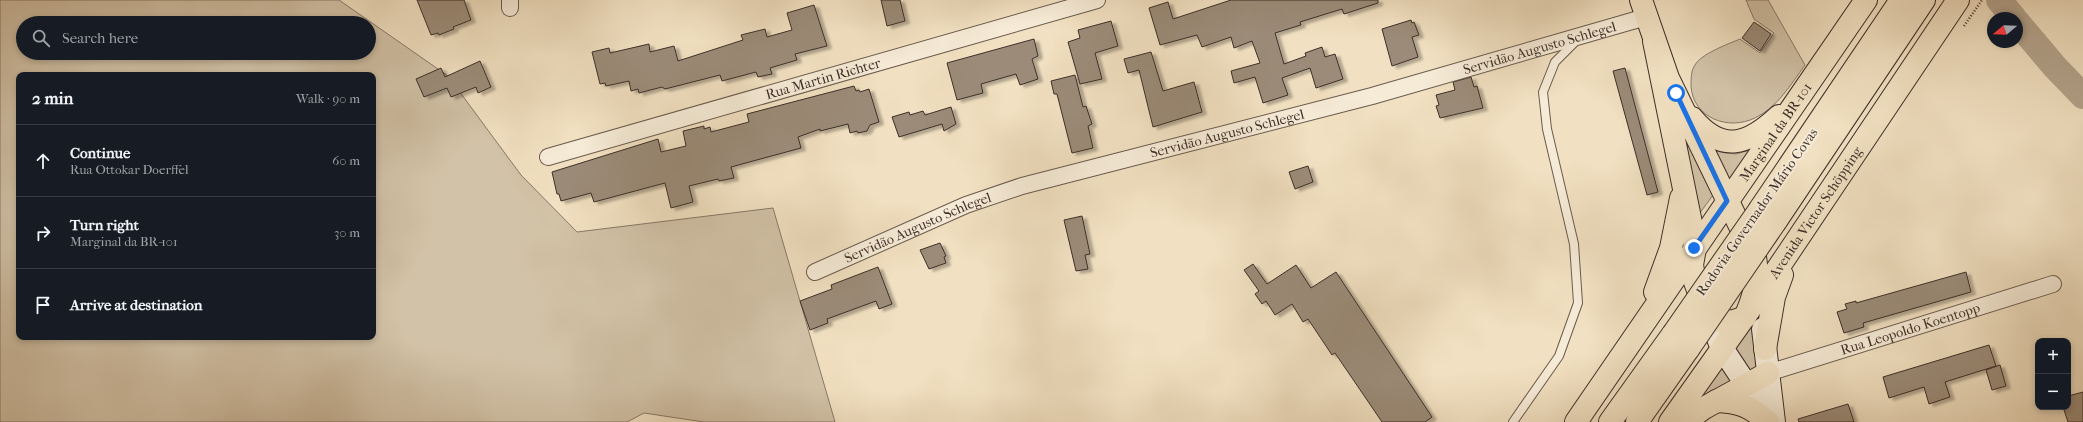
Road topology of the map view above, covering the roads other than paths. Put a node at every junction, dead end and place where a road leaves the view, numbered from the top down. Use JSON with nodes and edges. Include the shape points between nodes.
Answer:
{"nodes":[{"id":1,"x":1866,"y":0,"type":"edge"},
{"id":2,"x":1901,"y":0,"type":"edge"},
{"id":3,"x":1924,"y":0,"type":"edge"},
{"id":4,"x":1958,"y":0,"type":"edge"},
{"id":5,"x":1090,"y":1,"type":"edge"},
{"id":6,"x":1644,"y":8,"type":"edge"},
{"id":7,"x":1580,"y":36,"type":"junction"},
{"id":8,"x":1654,"y":41,"type":"junction"},
{"id":9,"x":1825,"y":61,"type":"junction"},
{"id":10,"x":1682,"y":106,"type":"junction"},
{"id":11,"x":548,"y":157,"type":"dead end"},
{"id":12,"x":1684,"y":183,"type":"junction"},
{"id":13,"x":1727,"y":201,"type":"junction"},
{"id":14,"x":1768,"y":215,"type":"junction"},
{"id":15,"x":1748,"y":240,"type":"junction"},
{"id":16,"x":1795,"y":241,"type":"junction"},
{"id":17,"x":1694,"y":248,"type":"junction"},
{"id":18,"x":815,"y":272,"type":"dead end"},
{"id":19,"x":1757,"y":272,"type":"junction"},
{"id":20,"x":2053,"y":284,"type":"dead end"},
{"id":21,"x":1760,"y":295,"type":"junction"},
{"id":22,"x":1706,"y":311,"type":"junction"},
{"id":23,"x":1745,"y":317,"type":"junction"},
{"id":24,"x":1644,"y":322,"type":"junction"},
{"id":25,"x":1722,"y":348,"type":"junction"},
{"id":26,"x":1765,"y":349,"type":"junction"},
{"id":27,"x":1768,"y":373,"type":"junction"},
{"id":28,"x":1746,"y":385,"type":"junction"},
{"id":29,"x":1716,"y":401,"type":"junction"},
{"id":30,"x":1512,"y":422,"type":"edge"},
{"id":31,"x":1576,"y":422,"type":"edge"},
{"id":32,"x":1610,"y":422,"type":"edge"},
{"id":33,"x":1637,"y":422,"type":"edge"},
{"id":34,"x":1670,"y":422,"type":"edge"},
{"id":35,"x":1685,"y":422,"type":"edge"},
{"id":36,"x":1769,"y":422,"type":"edge"},
{"id":37,"x":1774,"y":422,"type":"edge"}],
"edges":[{"from":1,"to":9,"type":"main road","name":"Marginal da BR-101"},
{"from":2,"to":14,"type":"main road","name":"Rodovia Governador Mário Covas"},
{"from":3,"to":14,"type":"main road","name":"Rodovia Governador Mário Covas"},
{"from":4,"to":16,"type":"main road","name":"Avenida Victor Schöpping"},
{"from":5,"to":11,"type":"street","name":"Rua Martin Richter"},
{"from":6,"to":7,"type":"street","name":"Servidão Augusto Schlegel"},
{"from":6,"to":8,"type":"main road"},
{"from":7,"to":18,"type":"street","name":"Servidão Augusto Schlegel","via":[[1372,96],[1022,186],[966,205]]},
{"from":7,"to":30,"type":"lane","via":[[1555,62],[1543,92],[1547,129],[1574,244],[1578,303],[1559,356]]},
{"from":8,"to":10,"type":"main road"},
{"from":8,"to":12,"type":"main road"},
{"from":9,"to":10,"type":"main road","via":[[1784,110],[1767,127],[1748,139],[1723,142],[1703,131]]},
{"from":9,"to":13,"type":"main road","name":"Marginal da BR-101"},
{"from":10,"to":13,"type":"main road"},
{"from":12,"to":17,"type":"main road"},
{"from":12,"to":24,"type":"main road","via":[[1671,248]]},
{"from":13,"to":15,"type":"main road"},
{"from":13,"to":17,"type":"main road","name":"Marginal da BR-101"},
{"from":14,"to":32,"type":"main road","name":"Rodovia Governador Mário Covas","bridge":true,"via":[[1672,334]]},
{"from":14,"to":33,"type":"main road","name":"Rodovia Governador Mário Covas","bridge":true,"via":[[1689,348]]},
{"from":15,"to":17,"type":"main road","via":[[1733,232],[1715,231]]},
{"from":15,"to":19,"type":"main road"},
{"from":16,"to":21,"type":"main road","name":"Avenida Victor Schöpping"},
{"from":16,"to":26,"type":"main road","via":[[1774,297]]},
{"from":17,"to":22,"type":"main road","via":[[1692,265],[1695,282]]},
{"from":17,"to":24,"type":"main road","name":"Marginal da BR-101"},
{"from":19,"to":21,"type":"main road"},
{"from":19,"to":23,"type":"main road","via":[[1752,302]]},
{"from":20,"to":27,"type":"street","name":"Rua Leopoldo Koentopp"},
{"from":21,"to":23,"type":"main road","name":"Avenida Victor Schöpping"},
{"from":21,"to":26,"type":"main road"},
{"from":22,"to":23,"type":"main road","via":[[1721,322]]},
{"from":22,"to":25,"type":"main road"},
{"from":23,"to":25,"type":"main road","name":"Avenida Victor Schöpping"},
{"from":24,"to":31,"type":"main road","name":"Marginal da BR-101"},
{"from":25,"to":28,"type":"main road"},
{"from":25,"to":34,"type":"main road","name":"Avenida Victor Schöpping"},
{"from":26,"to":27,"type":"main road"},
{"from":27,"to":28,"type":"main road"},
{"from":27,"to":37,"type":"main road"},
{"from":28,"to":29,"type":"main road"},
{"from":28,"to":36,"type":"main road"},
{"from":29,"to":35,"type":"main road"},
{"from":29,"to":36,"type":"main road","via":[[1735,402],[1750,408]]}]}
